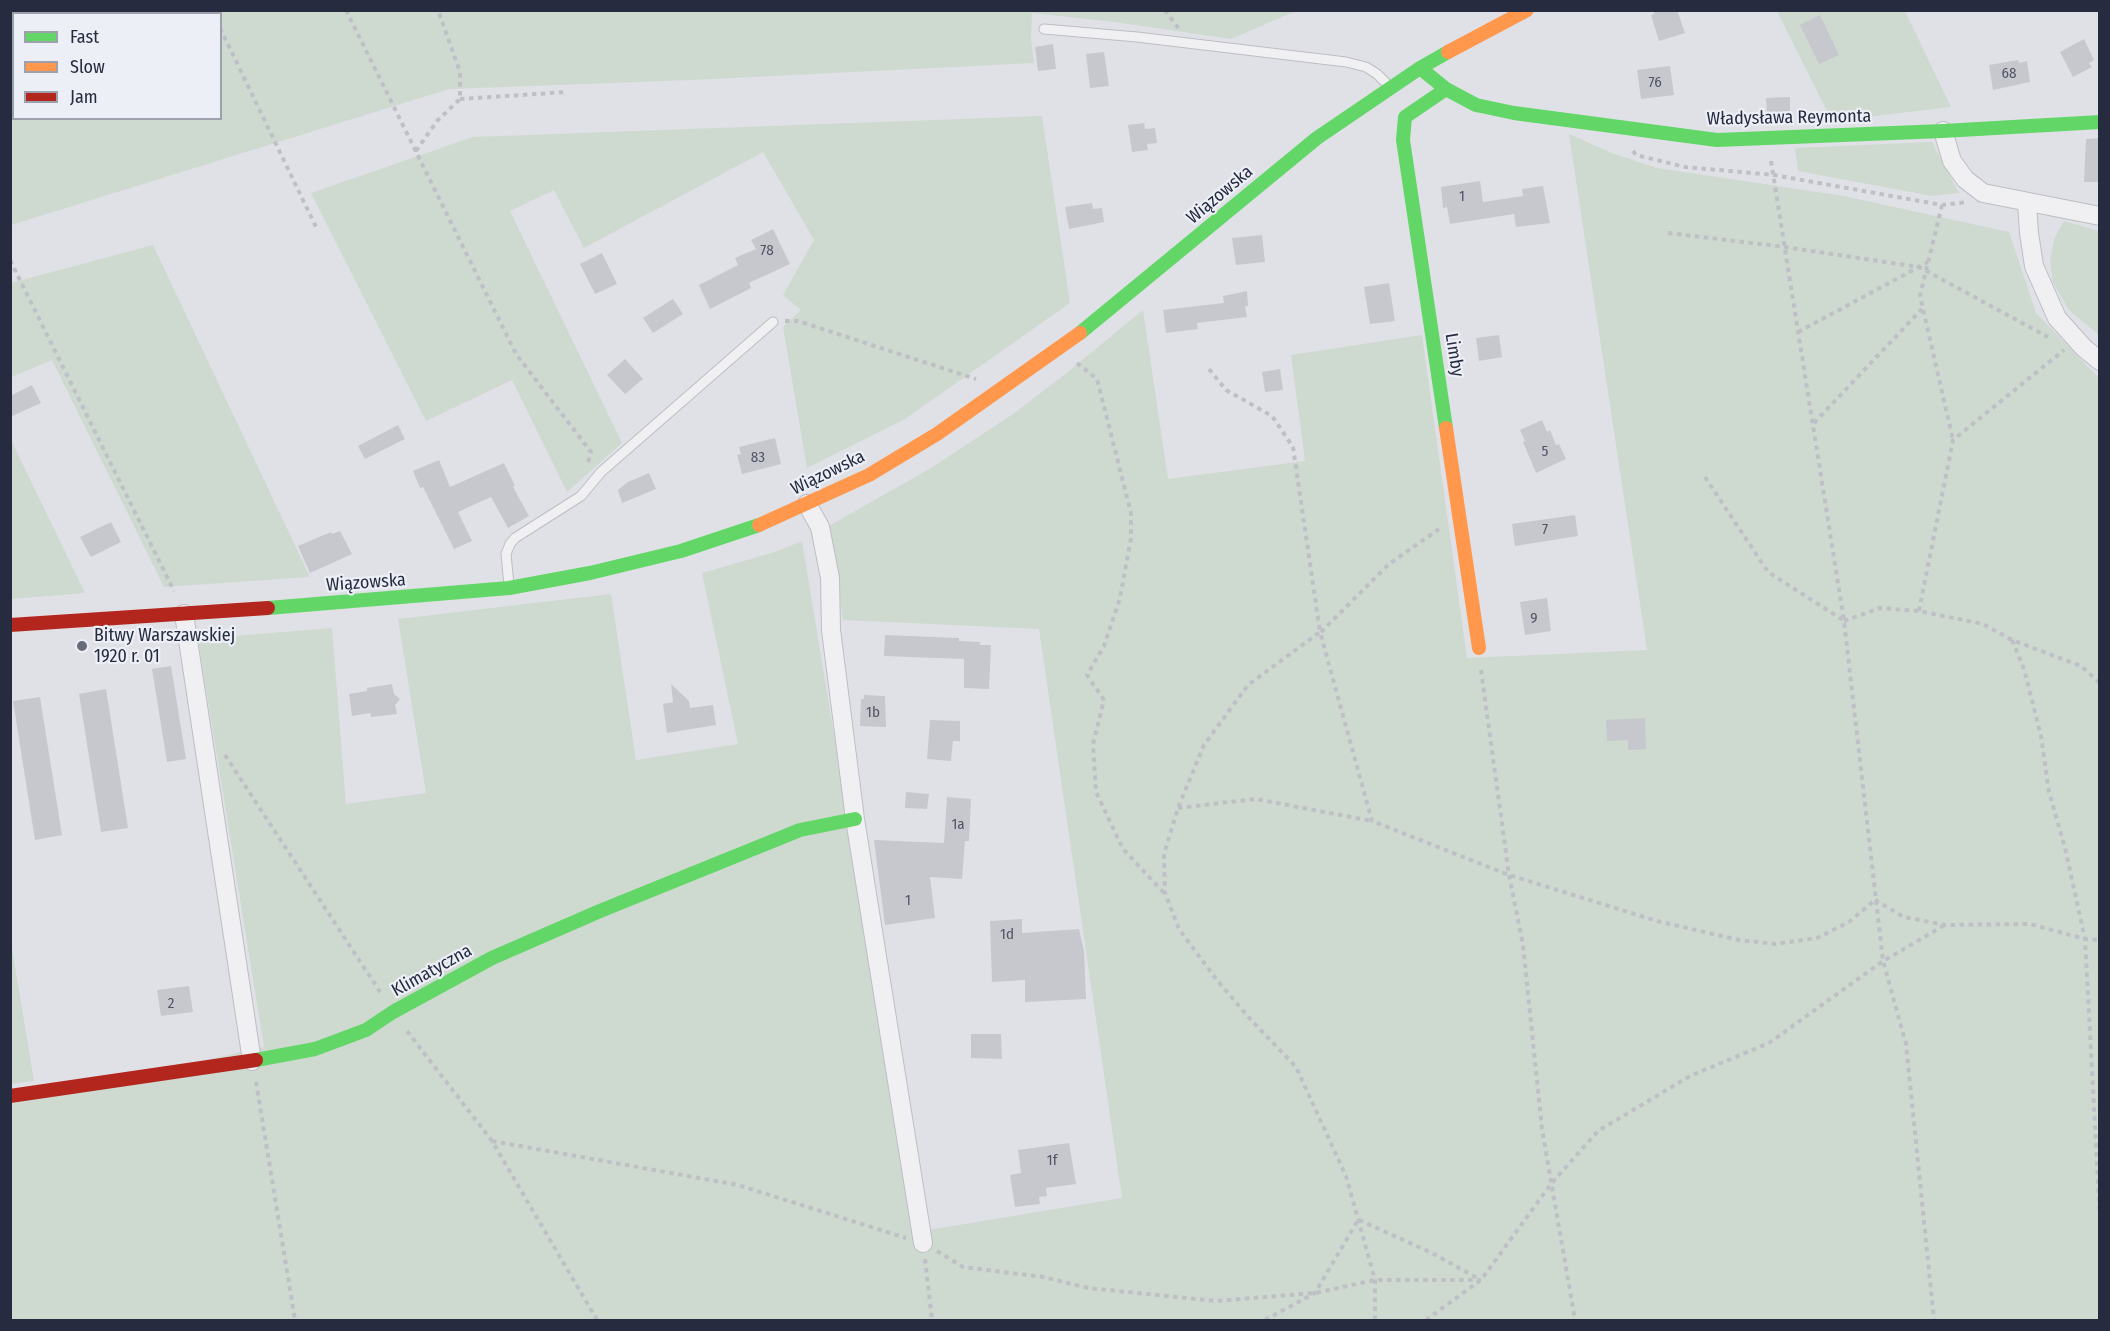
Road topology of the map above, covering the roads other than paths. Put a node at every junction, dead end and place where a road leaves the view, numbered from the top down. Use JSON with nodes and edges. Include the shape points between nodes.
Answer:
{"nodes":[{"id":1,"x":1527,"y":10,"type":"edge"},
{"id":2,"x":1044,"y":29,"type":"dead end"},
{"id":3,"x":1420,"y":68,"type":"junction"},
{"id":4,"x":1390,"y":88,"type":"junction"},
{"id":5,"x":1446,"y":89,"type":"junction"},
{"id":6,"x":2100,"y":122,"type":"edge"},
{"id":7,"x":1942,"y":131,"type":"junction"},
{"id":8,"x":2027,"y":203,"type":"junction"},
{"id":9,"x":2100,"y":216,"type":"edge"},
{"id":10,"x":773,"y":322,"type":"road end"},
{"id":11,"x":2100,"y":361,"type":"edge"},
{"id":12,"x":807,"y":504,"type":"junction"},
{"id":13,"x":509,"y":588,"type":"junction"},
{"id":14,"x":184,"y":614,"type":"junction"},
{"id":15,"x":10,"y":625,"type":"edge"},
{"id":16,"x":1479,"y":648,"type":"road end"},
{"id":17,"x":855,"y":819,"type":"junction"},
{"id":18,"x":252,"y":1060,"type":"junction"},
{"id":19,"x":10,"y":1096,"type":"edge"},
{"id":20,"x":923,"y":1243,"type":"road end"}],
"edges":[{"from":1,"to":3,"type":"street","name":"Wiązowska"},
{"from":2,"to":4,"type":"lane","via":[[1346,62],[1366,67]]},
{"from":3,"to":4,"type":"street","name":"Wiązowska"},
{"from":3,"to":5,"type":"street","name":"Władysława Reymonta"},
{"from":4,"to":12,"type":"street","name":"Wiązowska","via":[[1317,138],[1065,345],[1000,392],[869,475]]},
{"from":5,"to":7,"type":"street","name":"Władysława Reymonta","via":[[1476,105],[1514,113],[1717,140]]},
{"from":5,"to":16,"type":"street","name":"Limby","via":[[1405,117],[1403,140]]},
{"from":6,"to":7,"type":"street","name":"Władysława Reymonta"},
{"from":7,"to":8,"type":"street","via":[[1952,161],[1965,179],[1983,194]]},
{"from":8,"to":9,"type":"street"},
{"from":8,"to":11,"type":"street","via":[[2034,266],[2057,318]]},
{"from":10,"to":13,"type":"lane","via":[[601,472],[581,496],[515,538],[506,554]]},
{"from":12,"to":13,"type":"street","name":"Wiązowska","via":[[748,530],[681,551]]},
{"from":12,"to":17,"type":"street","via":[[820,527],[830,578],[831,630]]},
{"from":13,"to":14,"type":"street","name":"Wiązowska"},
{"from":14,"to":15,"type":"street","name":"Wiązowska"},
{"from":14,"to":18,"type":"street"},
{"from":17,"to":18,"type":"street","name":"Klimatyczna","via":[[800,830],[600,911],[492,958],[366,1030],[315,1049]]},
{"from":17,"to":20,"type":"street"},
{"from":18,"to":19,"type":"street","name":"Klimatyczna"}]}
